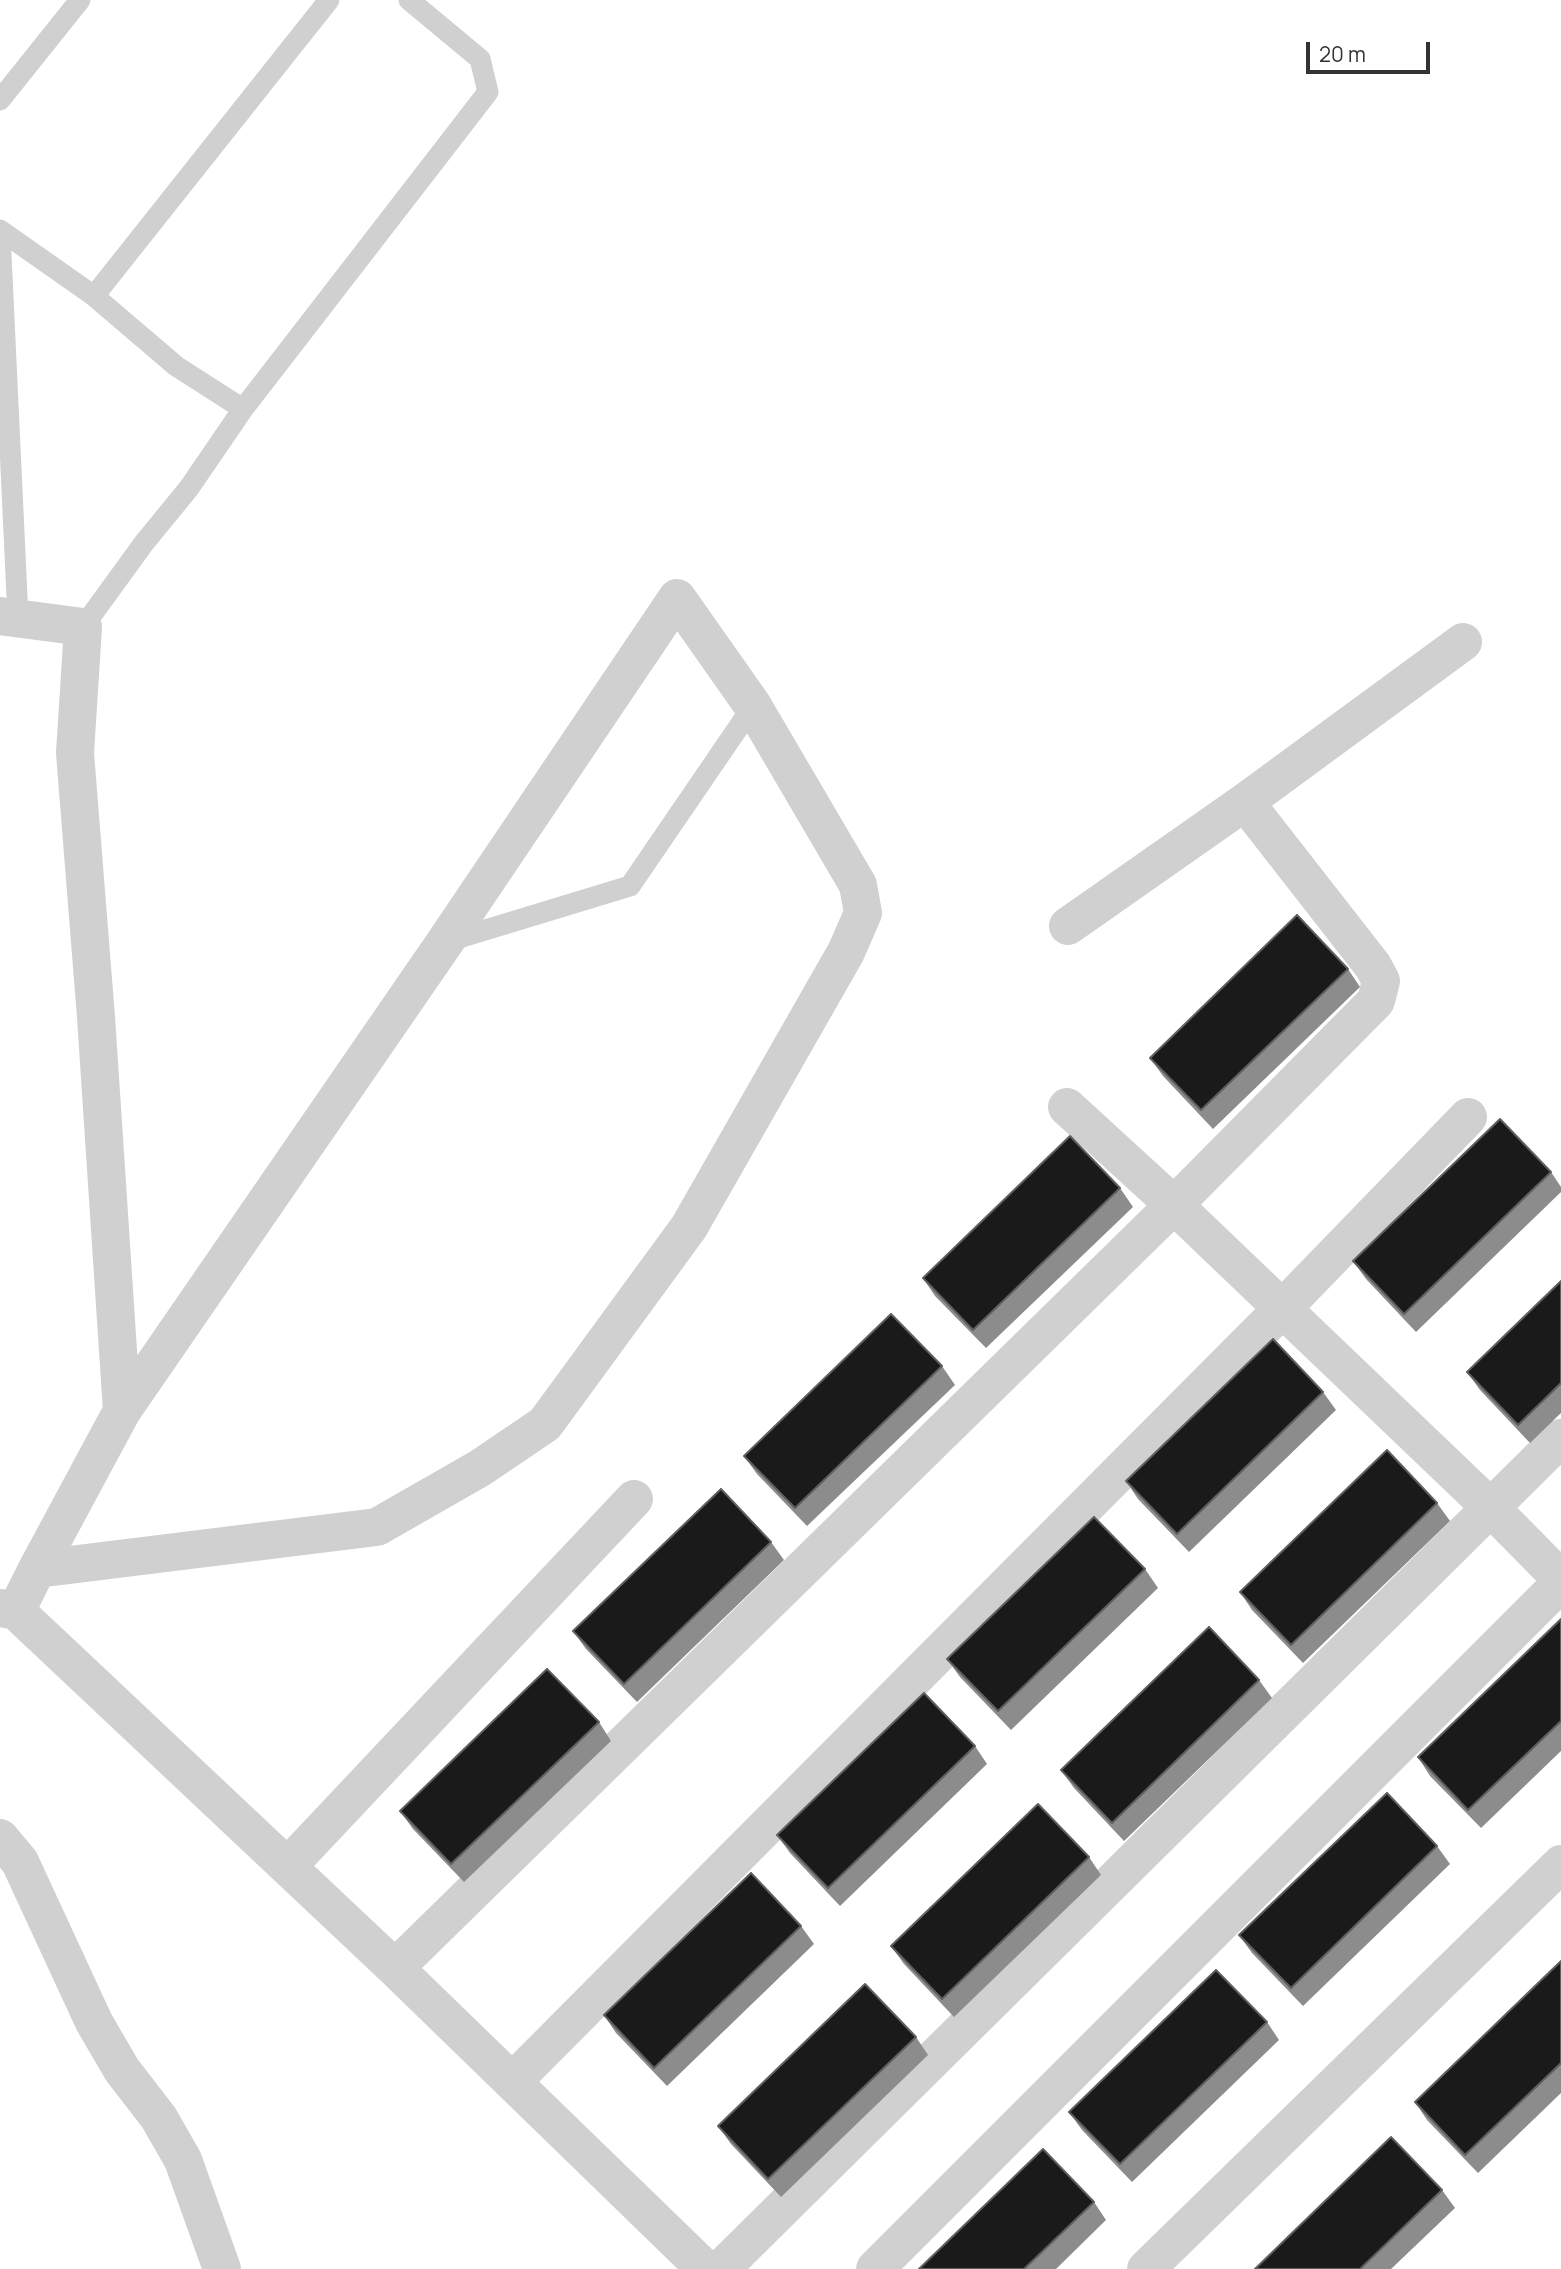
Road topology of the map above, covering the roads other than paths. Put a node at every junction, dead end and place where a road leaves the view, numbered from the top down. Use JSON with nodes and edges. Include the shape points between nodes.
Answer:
{"nodes":[{"id":1,"x":80,"y":0,"type":"edge"},
{"id":2,"x":330,"y":0,"type":"edge"},
{"id":3,"x":409,"y":0,"type":"edge"},
{"id":4,"x":0,"y":100,"type":"edge"},
{"id":5,"x":0,"y":231,"type":"edge"},
{"id":6,"x":94,"y":296,"type":"junction"},
{"id":7,"x":243,"y":409,"type":"junction"},
{"id":8,"x":9,"y":617,"type":"edge"},
{"id":9,"x":83,"y":627,"type":"junction"},
{"id":10,"x":1463,"y":642,"type":"dead end"},
{"id":11,"x":753,"y":705,"type":"junction"},
{"id":12,"x":1245,"y":802,"type":"junction"},
{"id":13,"x":1068,"y":926,"type":"dead end"},
{"id":14,"x":445,"y":942,"type":"junction"},
{"id":15,"x":1067,"y":1107,"type":"dead end"},
{"id":16,"x":1468,"y":1117,"type":"dead end"},
{"id":17,"x":1174,"y":1205,"type":"junction"},
{"id":18,"x":1282,"y":1309,"type":"junction"},
{"id":19,"x":122,"y":1411,"type":"junction"},
{"id":20,"x":1561,"y":1438,"type":"edge"},
{"id":21,"x":634,"y":1499,"type":"dead end"},
{"id":22,"x":1491,"y":1508,"type":"junction"},
{"id":23,"x":37,"y":1569,"type":"junction"},
{"id":24,"x":1561,"y":1581,"type":"edge"},
{"id":25,"x":8,"y":1609,"type":"edge"},
{"id":26,"x":0,"y":1838,"type":"edge"},
{"id":27,"x":1561,"y":1864,"type":"edge"},
{"id":28,"x":288,"y":1867,"type":"junction"},
{"id":29,"x":395,"y":1968,"type":"junction"},
{"id":30,"x":513,"y":2081,"type":"junction"},
{"id":31,"x":222,"y":2269,"type":"edge"},
{"id":32,"x":705,"y":2269,"type":"edge"},
{"id":33,"x":721,"y":2269,"type":"edge"},
{"id":34,"x":875,"y":2269,"type":"edge"},
{"id":35,"x":1146,"y":2269,"type":"edge"}],
"edges":[{"from":1,"to":4,"type":"lane"},
{"from":2,"to":6,"type":"lane"},
{"from":3,"to":7,"type":"lane","via":[[480,59],[488,92]]},
{"from":5,"to":6,"type":"lane"},
{"from":5,"to":8,"type":"lane"},
{"from":6,"to":7,"type":"lane","via":[[176,366]]},
{"from":7,"to":9,"type":"lane"},
{"from":8,"to":9,"type":"street"},
{"from":9,"to":19,"type":"street","via":[[75,753]]},
{"from":10,"to":12,"type":"street"},
{"from":11,"to":14,"type":"lane","via":[[629,886]]},
{"from":11,"to":14,"type":"street","via":[[677,598]]},
{"from":11,"to":23,"type":"street","via":[[858,885],[863,913],[846,952],[689,1227],[545,1424],[480,1468],[377,1527]]},
{"from":12,"to":13,"type":"street"},
{"from":12,"to":17,"type":"street","via":[[1381,981],[1376,1001]]},
{"from":14,"to":19,"type":"street"},
{"from":15,"to":17,"type":"street"},
{"from":16,"to":18,"type":"street"},
{"from":17,"to":18,"type":"street"},
{"from":17,"to":29,"type":"street"},
{"from":18,"to":22,"type":"street"},
{"from":18,"to":30,"type":"street"},
{"from":19,"to":23,"type":"street"},
{"from":20,"to":22,"type":"street"},
{"from":21,"to":28,"type":"street"},
{"from":22,"to":24,"type":"street"},
{"from":22,"to":33,"type":"street"},
{"from":23,"to":25,"type":"street"},
{"from":24,"to":34,"type":"street"},
{"from":25,"to":28,"type":"street"},
{"from":26,"to":31,"type":"street","via":[[30,1881],[94,2022],[183,2160]]},
{"from":27,"to":35,"type":"street"},
{"from":28,"to":29,"type":"street"},
{"from":29,"to":30,"type":"street"},
{"from":30,"to":32,"type":"street"}]}
